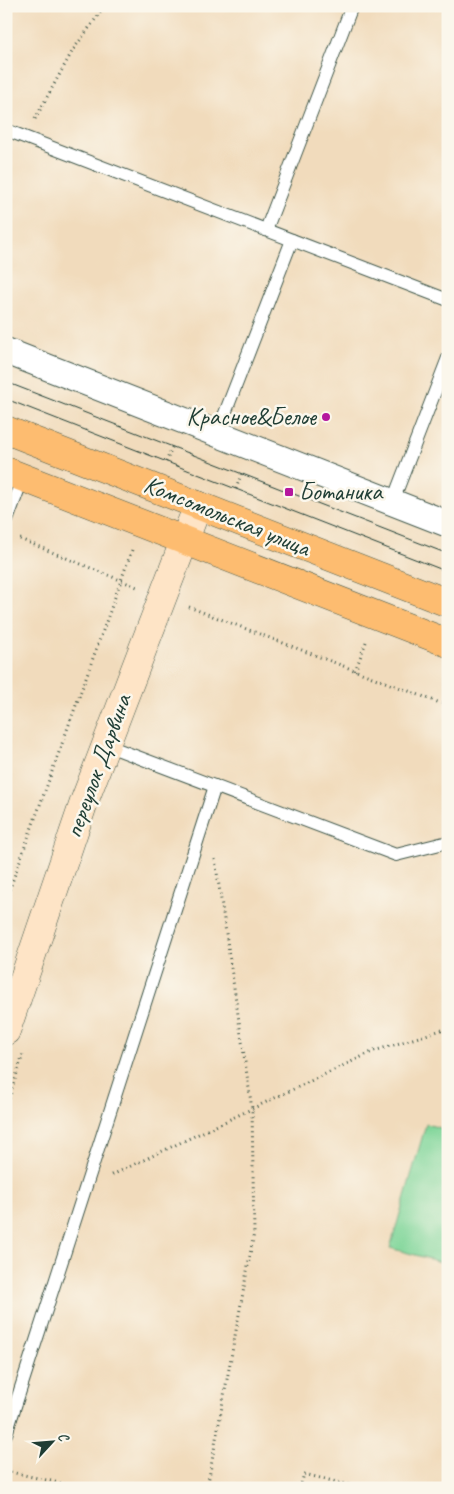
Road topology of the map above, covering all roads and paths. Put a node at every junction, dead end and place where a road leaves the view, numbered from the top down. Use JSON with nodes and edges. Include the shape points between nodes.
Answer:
{"nodes":[{"id":1,"x":105,"y":6,"type":"edge"},
{"id":2,"x":352,"y":6,"type":"edge"},
{"id":3,"x":6,"y":130,"type":"edge"},
{"id":4,"x":25,"y":137,"type":"junction"},
{"id":5,"x":266,"y":230,"type":"junction"},
{"id":6,"x":292,"y":240,"type":"junction"},
{"id":7,"x":448,"y":300,"type":"edge"},
{"id":8,"x":6,"y":351,"type":"edge"},
{"id":9,"x":448,"y":358,"type":"edge"},
{"id":10,"x":182,"y":420,"type":"junction"},
{"id":11,"x":6,"y":430,"type":"edge"},
{"id":12,"x":217,"y":434,"type":"junction"},
{"id":13,"x":14,"y":474,"type":"edge"},
{"id":14,"x":156,"y":488,"type":"junction"},
{"id":15,"x":392,"y":503,"type":"junction"},
{"id":16,"x":198,"y":505,"type":"junction"},
{"id":17,"x":6,"y":523,"type":"edge"},
{"id":18,"x":142,"y":524,"type":"junction"},
{"id":19,"x":448,"y":524,"type":"edge"},
{"id":20,"x":15,"y":536,"type":"dead end"},
{"id":21,"x":185,"y":540,"type":"junction"},
{"id":22,"x":120,"y":580,"type":"junction"},
{"id":23,"x":161,"y":597,"type":"junction"},
{"id":24,"x":448,"y":603,"type":"edge"},
{"id":25,"x":368,"y":639,"type":"dead end"},
{"id":26,"x":448,"y":643,"type":"edge"},
{"id":27,"x":355,"y":671,"type":"junction"},
{"id":28,"x":448,"y":706,"type":"edge"},
{"id":29,"x":106,"y":745,"type":"junction"},
{"id":30,"x":215,"y":786,"type":"junction"},
{"id":31,"x":448,"y":842,"type":"edge"},
{"id":32,"x":215,"y":858,"type":"dead end"},
{"id":33,"x":6,"y":899,"type":"edge"},
{"id":34,"x":448,"y":1028,"type":"edge"},
{"id":35,"x":6,"y":1031,"type":"edge"},
{"id":36,"x":252,"y":1108,"type":"junction"},
{"id":37,"x":86,"y":1187,"type":"junction"},
{"id":38,"x":6,"y":1434,"type":"edge"},
{"id":39,"x":6,"y":1471,"type":"edge"},
{"id":40,"x":82,"y":1488,"type":"edge"},
{"id":41,"x":207,"y":1488,"type":"edge"},
{"id":42,"x":300,"y":1488,"type":"edge"},
{"id":43,"x":362,"y":1488,"type":"edge"}],
"edges":[{"from":1,"to":4,"type":"path","via":[[73,50]]},
{"from":2,"to":5,"type":"lane"},
{"from":3,"to":4,"type":"lane"},
{"from":4,"to":5,"type":"lane"},
{"from":5,"to":6,"type":"lane"},
{"from":6,"to":7,"type":"lane"},
{"from":6,"to":12,"type":"lane"},
{"from":8,"to":10,"type":"street"},
{"from":9,"to":15,"type":"lane"},
{"from":10,"to":12,"type":"street"},
{"from":10,"to":14,"type":"path"},
{"from":11,"to":14,"type":"main road","name":"Комсомольская улица"},
{"from":12,"to":15,"type":"street"},
{"from":13,"to":17,"type":"lane"},
{"from":13,"to":18,"type":"main road","name":"Комсомольская улица"},
{"from":14,"to":16,"type":"main road","name":"Комсомольская улица"},
{"from":15,"to":19,"type":"street"},
{"from":16,"to":21,"type":"street","name":"переулок Дарвина"},
{"from":16,"to":24,"type":"main road","name":"Комсомольская улица"},
{"from":18,"to":21,"type":"main road","name":"Комсомольская улица"},
{"from":18,"to":22,"type":"path"},
{"from":20,"to":22,"type":"path"},
{"from":21,"to":23,"type":"street","name":"переулок Дарвина"},
{"from":21,"to":26,"type":"main road","name":"Комсомольская улица"},
{"from":22,"to":23,"type":"path"},
{"from":22,"to":33,"type":"path"},
{"from":23,"to":27,"type":"path"},
{"from":23,"to":29,"type":"street","name":"переулок Дарвина"},
{"from":25,"to":27,"type":"path"},
{"from":27,"to":28,"type":"path"},
{"from":29,"to":30,"type":"lane"},
{"from":29,"to":35,"type":"street","name":"переулок Дарвина"},
{"from":30,"to":31,"type":"lane","via":[[396,855]]},
{"from":30,"to":37,"type":"lane"},
{"from":32,"to":36,"type":"path"},
{"from":34,"to":36,"type":"path","via":[[374,1051]]},
{"from":36,"to":37,"type":"path"},
{"from":36,"to":41,"type":"path","via":[[254,1233]]},
{"from":37,"to":38,"type":"lane"},
{"from":39,"to":40,"type":"path"},
{"from":42,"to":43,"type":"path","via":[[304,1474]]}]}
